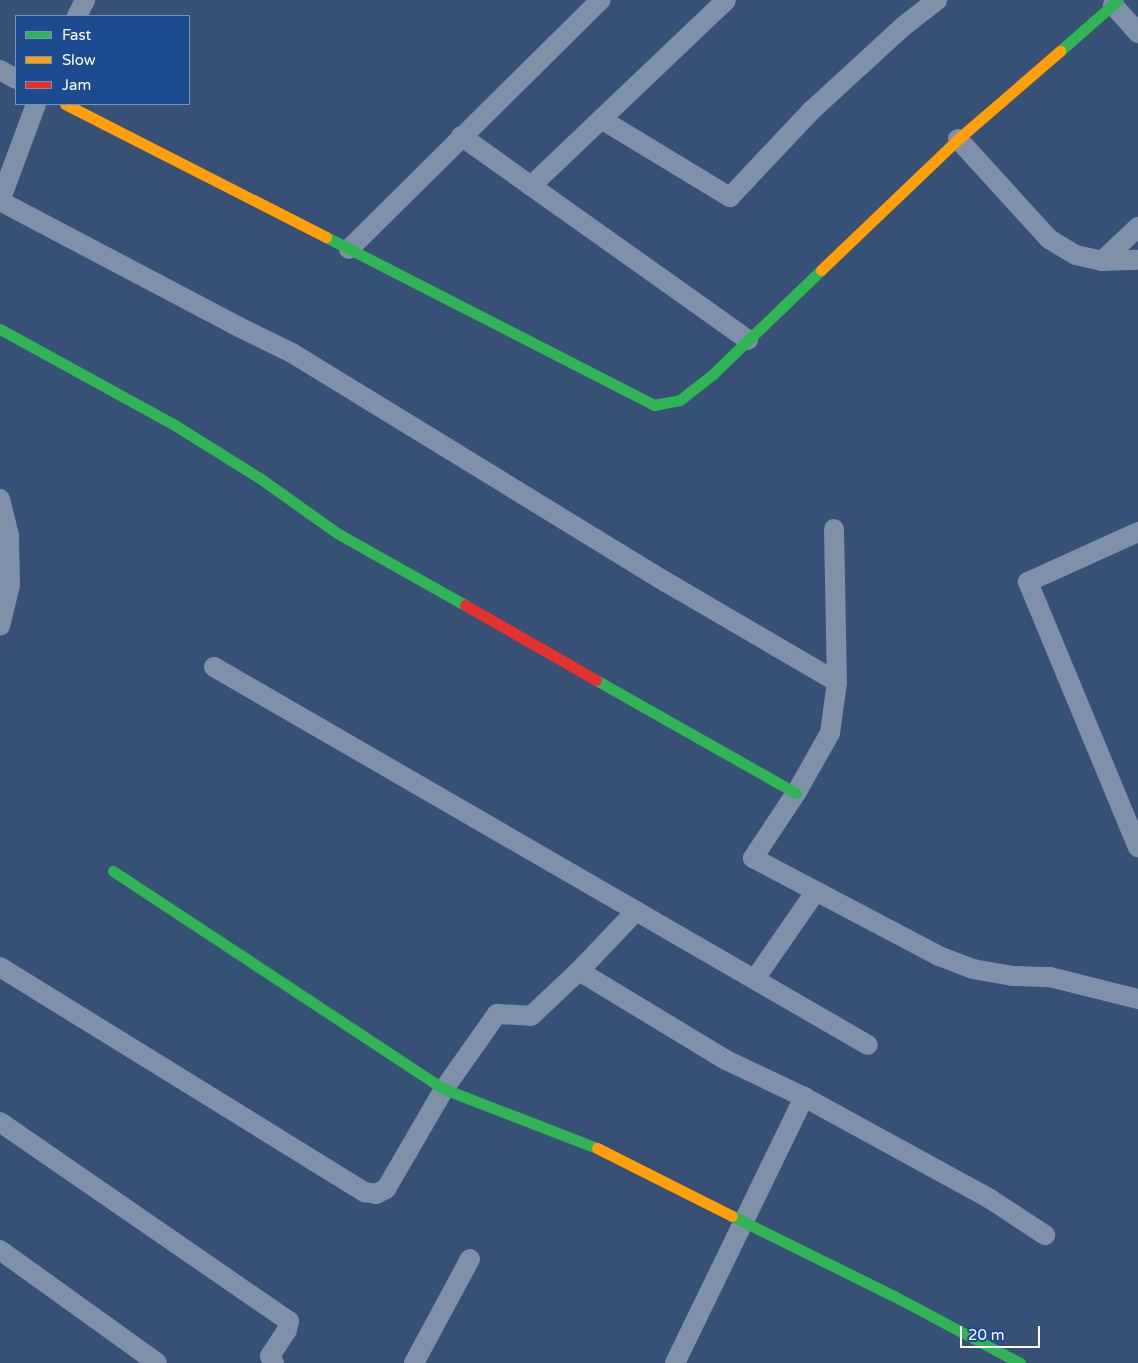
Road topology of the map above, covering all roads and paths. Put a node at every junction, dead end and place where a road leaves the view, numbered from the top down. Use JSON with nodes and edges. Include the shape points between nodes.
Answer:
{"nodes":[{"id":1,"x":85,"y":0,"type":"edge"},
{"id":2,"x":601,"y":0,"type":"edge"},
{"id":3,"x":726,"y":0,"type":"edge"},
{"id":4,"x":937,"y":0,"type":"edge"},
{"id":5,"x":1116,"y":2,"type":"edge"},
{"id":6,"x":78,"y":15,"type":"edge"},
{"id":7,"x":1138,"y":33,"type":"edge"},
{"id":8,"x":0,"y":70,"type":"edge"},
{"id":9,"x":15,"y":78,"type":"edge"},
{"id":10,"x":36,"y":105,"type":"edge"},
{"id":11,"x":67,"y":105,"type":"edge"},
{"id":12,"x":601,"y":119,"type":"junction"},
{"id":13,"x":461,"y":136,"type":"junction"},
{"id":14,"x":958,"y":139,"type":"junction"},
{"id":15,"x":531,"y":186,"type":"junction"},
{"id":16,"x":0,"y":201,"type":"edge"},
{"id":17,"x":1138,"y":227,"type":"edge"},
{"id":18,"x":349,"y":249,"type":"junction"},
{"id":19,"x":1138,"y":260,"type":"edge"},
{"id":20,"x":1102,"y":261,"type":"junction"},
{"id":21,"x":0,"y":329,"type":"edge"},
{"id":22,"x":748,"y":340,"type":"junction"},
{"id":23,"x":0,"y":498,"type":"edge"},
{"id":24,"x":834,"y":529,"type":"dead end"},
{"id":25,"x":1138,"y":532,"type":"edge"},
{"id":26,"x":0,"y":626,"type":"edge"},
{"id":27,"x":214,"y":667,"type":"dead end"},
{"id":28,"x":837,"y":682,"type":"junction"},
{"id":29,"x":796,"y":793,"type":"junction"},
{"id":30,"x":1138,"y":847,"type":"edge"},
{"id":31,"x":113,"y":871,"type":"dead end"},
{"id":32,"x":816,"y":891,"type":"junction"},
{"id":33,"x":636,"y":911,"type":"junction"},
{"id":34,"x":0,"y":967,"type":"edge"},
{"id":35,"x":579,"y":971,"type":"junction"},
{"id":36,"x":755,"y":980,"type":"junction"},
{"id":37,"x":1138,"y":999,"type":"edge"},
{"id":38,"x":868,"y":1044,"type":"dead end"},
{"id":39,"x":444,"y":1089,"type":"junction"},
{"id":40,"x":804,"y":1097,"type":"junction"},
{"id":41,"x":0,"y":1122,"type":"edge"},
{"id":42,"x":743,"y":1222,"type":"junction"},
{"id":43,"x":1045,"y":1235,"type":"dead end"},
{"id":44,"x":0,"y":1250,"type":"edge"},
{"id":45,"x":470,"y":1259,"type":"dead end"},
{"id":46,"x":682,"y":1361,"type":"edge"},
{"id":47,"x":157,"y":1363,"type":"edge"},
{"id":48,"x":274,"y":1363,"type":"edge"},
{"id":49,"x":414,"y":1363,"type":"edge"},
{"id":50,"x":1020,"y":1363,"type":"edge"}],
"edges":[{"from":1,"to":6,"type":"street"},
{"from":2,"to":13,"type":"street"},
{"from":3,"to":12,"type":"street"},
{"from":4,"to":12,"type":"street","via":[[811,111],[730,197]]},
{"from":5,"to":7,"type":"street"},
{"from":5,"to":14,"type":"street"},
{"from":8,"to":9,"type":"street"},
{"from":10,"to":16,"type":"street"},
{"from":11,"to":18,"type":"street"},
{"from":12,"to":15,"type":"street"},
{"from":13,"to":15,"type":"street"},
{"from":13,"to":18,"type":"street"},
{"from":14,"to":20,"type":"street","via":[[1049,239],[1076,255]]},
{"from":14,"to":22,"type":"street"},
{"from":15,"to":22,"type":"street"},
{"from":16,"to":28,"type":"street","via":[[292,352],[666,582]]},
{"from":17,"to":20,"type":"street"},
{"from":18,"to":22,"type":"street","via":[[654,405],[680,400]]},
{"from":19,"to":20,"type":"street"},
{"from":21,"to":29,"type":"street","via":[[173,424],[261,479],[337,533]]},
{"from":23,"to":26,"type":"street","via":[[9,536],[10,585]]},
{"from":24,"to":28,"type":"street"},
{"from":25,"to":30,"type":"street","via":[[1028,582]]},
{"from":27,"to":33,"type":"street"},
{"from":28,"to":29,"type":"street","via":[[830,733]]},
{"from":29,"to":32,"type":"street","via":[[753,858]]},
{"from":31,"to":39,"type":"street"},
{"from":32,"to":36,"type":"street"},
{"from":32,"to":37,"type":"street","via":[[939,956],[973,969],[1013,976],[1050,977]]},
{"from":33,"to":35,"type":"street"},
{"from":33,"to":36,"type":"street"},
{"from":34,"to":39,"type":"street","via":[[365,1192],[376,1194],[386,1189]]},
{"from":35,"to":39,"type":"street","via":[[530,1016],[497,1014]]},
{"from":35,"to":40,"type":"street","via":[[726,1060]]},
{"from":36,"to":38,"type":"street"},
{"from":39,"to":42,"type":"street","via":[[607,1152]]},
{"from":40,"to":42,"type":"street"},
{"from":40,"to":43,"type":"street","via":[[990,1199]]},
{"from":41,"to":48,"type":"street","via":[[289,1321],[287,1330],[270,1356]]},
{"from":42,"to":46,"type":"street"},
{"from":42,"to":50,"type":"street","via":[[894,1296]]},
{"from":44,"to":47,"type":"street"},
{"from":45,"to":49,"type":"street"}]}
